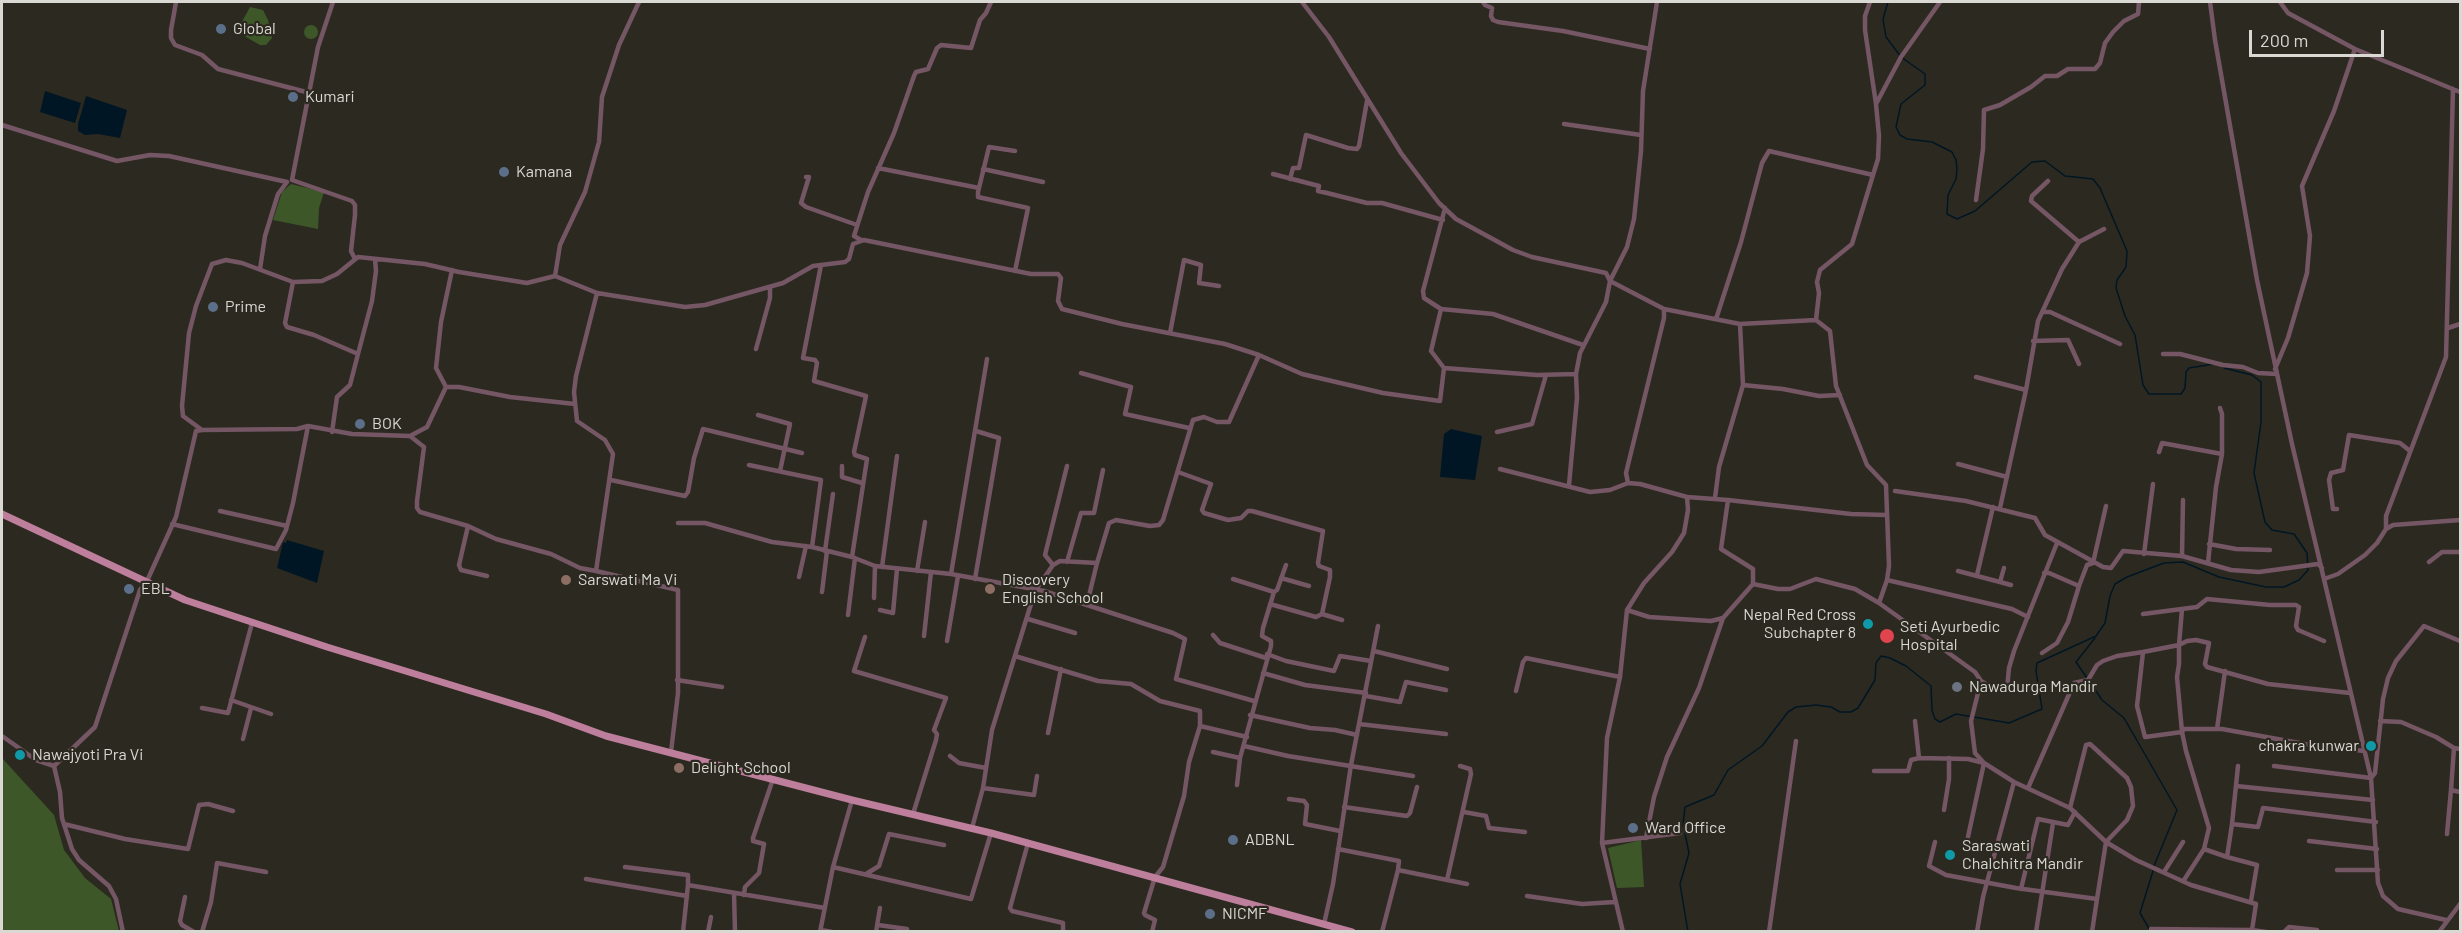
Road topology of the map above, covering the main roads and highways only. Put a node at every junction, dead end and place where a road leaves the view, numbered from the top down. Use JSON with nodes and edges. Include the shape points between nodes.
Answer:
{"nodes":[{"id":1,"x":2,"y":514,"type":"edge"},
{"id":2,"x":1332,"y":929,"type":"edge"},
{"id":3,"x":1352,"y":932,"type":"edge"}],
"edges":[{"from":1,"to":2,"type":"main road","via":[[186,600],[536,710],[606,736],[1029,843]]},
{"from":2,"to":3,"type":"main road"}]}
